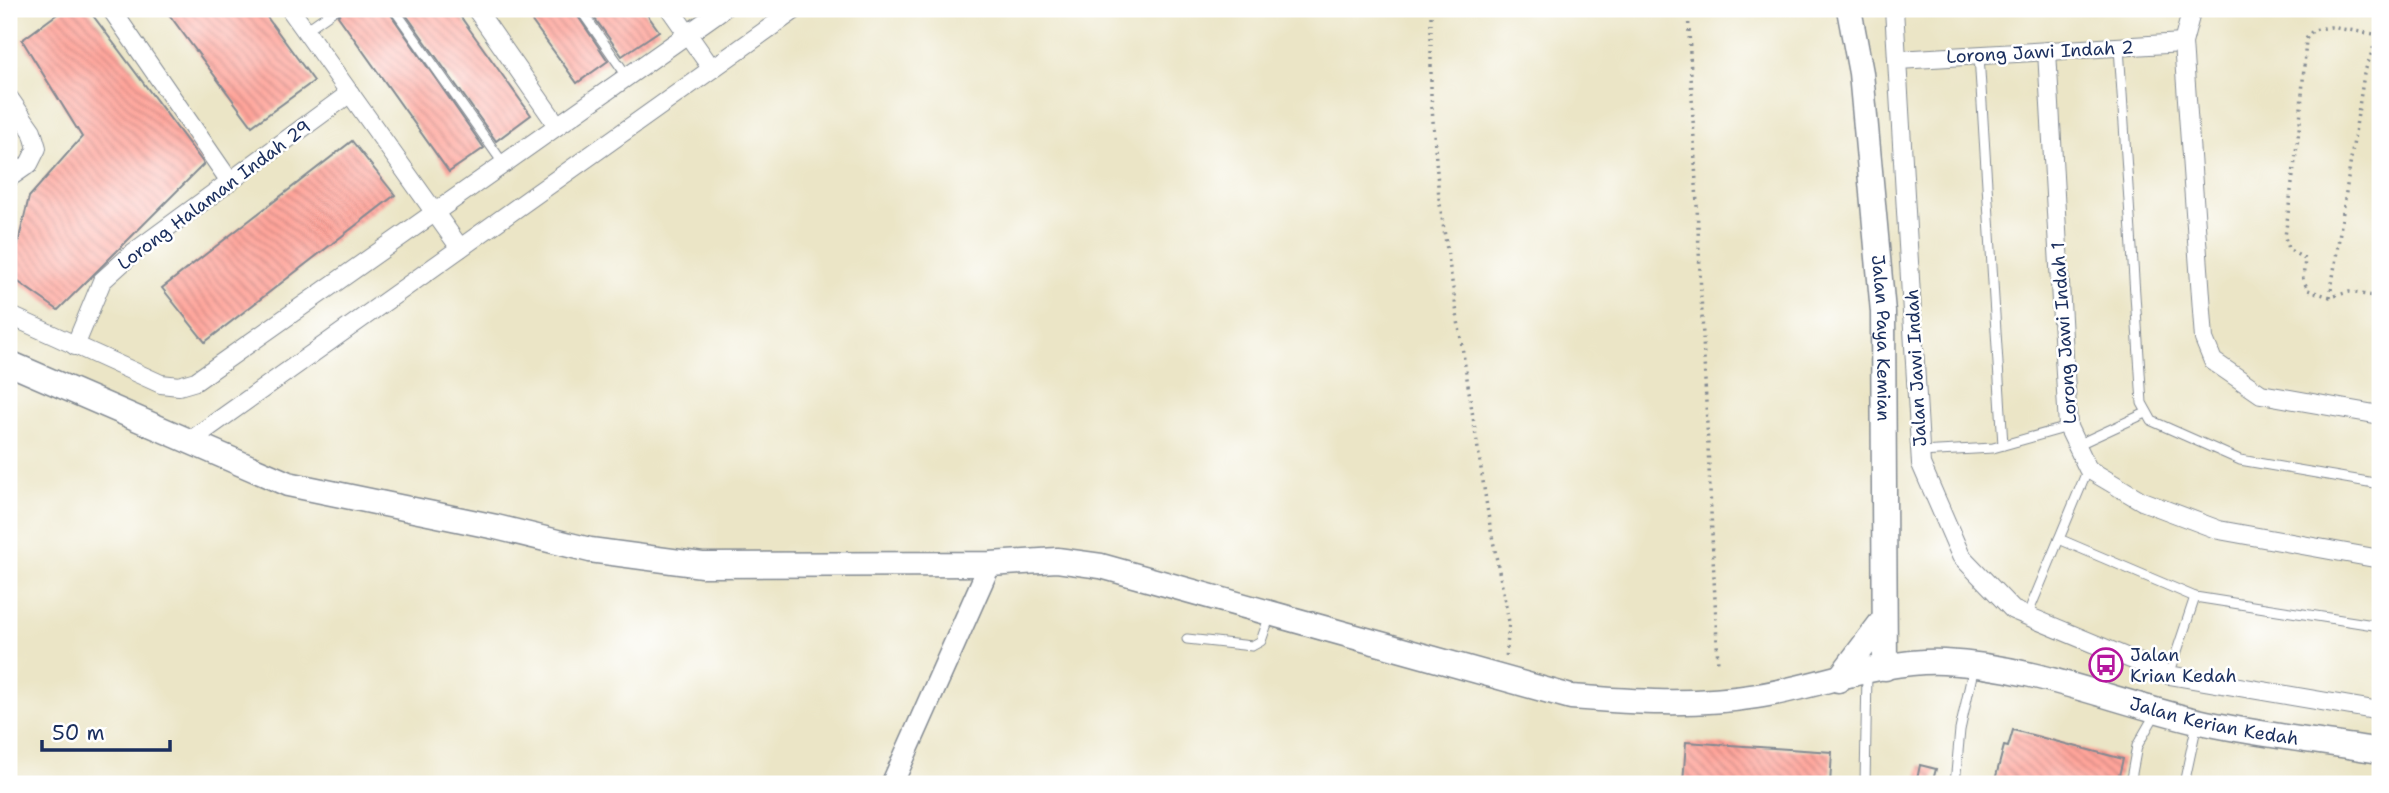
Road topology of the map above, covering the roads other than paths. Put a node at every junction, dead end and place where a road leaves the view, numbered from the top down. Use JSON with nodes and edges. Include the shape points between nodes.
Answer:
{"nodes":[{"id":1,"x":111,"y":9,"type":"edge"},
{"id":2,"x":290,"y":9,"type":"edge"},
{"id":3,"x":336,"y":9,"type":"edge"},
{"id":4,"x":394,"y":9,"type":"edge"},
{"id":5,"x":477,"y":9,"type":"edge"},
{"id":6,"x":580,"y":9,"type":"edge"},
{"id":7,"x":670,"y":9,"type":"edge"},
{"id":8,"x":723,"y":9,"type":"edge"},
{"id":9,"x":796,"y":9,"type":"edge"},
{"id":10,"x":1849,"y":9,"type":"edge"},
{"id":11,"x":1894,"y":9,"type":"edge"},
{"id":12,"x":2192,"y":9,"type":"edge"},
{"id":13,"x":306,"y":30,"type":"junction"},
{"id":14,"x":687,"y":34,"type":"junction"},
{"id":15,"x":2183,"y":43,"type":"junction"},
{"id":16,"x":2119,"y":47,"type":"junction"},
{"id":17,"x":2046,"y":51,"type":"junction"},
{"id":18,"x":1979,"y":55,"type":"junction"},
{"id":19,"x":1898,"y":60,"type":"junction"},
{"id":20,"x":712,"y":68,"type":"junction"},
{"id":21,"x":628,"y":76,"type":"junction"},
{"id":22,"x":350,"y":93,"type":"junction"},
{"id":23,"x":9,"y":98,"type":"edge"},
{"id":24,"x":557,"y":125,"type":"junction"},
{"id":25,"x":503,"y":163,"type":"junction"},
{"id":26,"x":9,"y":178,"type":"edge"},
{"id":27,"x":229,"y":180,"type":"junction"},
{"id":28,"x":434,"y":211,"type":"junction"},
{"id":29,"x":460,"y":248,"type":"junction"},
{"id":30,"x":9,"y":315,"type":"edge"},
{"id":31,"x":75,"y":346,"type":"junction"},
{"id":32,"x":9,"y":363,"type":"edge"},
{"id":33,"x":2146,"y":413,"type":"junction"},
{"id":34,"x":2380,"y":415,"type":"edge"},
{"id":35,"x":2068,"y":427,"type":"junction"},
{"id":36,"x":191,"y":440,"type":"junction"},
{"id":37,"x":2003,"y":445,"type":"junction"},
{"id":38,"x":2077,"y":445,"type":"junction"},
{"id":39,"x":1920,"y":452,"type":"junction"},
{"id":40,"x":2088,"y":469,"type":"junction"},
{"id":41,"x":2380,"y":484,"type":"edge"},
{"id":42,"x":2059,"y":539,"type":"junction"},
{"id":43,"x":2380,"y":559,"type":"edge"},
{"id":44,"x":990,"y":564,"type":"junction"},
{"id":45,"x":2195,"y":597,"type":"junction"},
{"id":46,"x":1271,"y":613,"type":"junction"},
{"id":47,"x":2028,"y":616,"type":"junction"},
{"id":48,"x":1882,"y":620,"type":"junction"},
{"id":49,"x":2380,"y":626,"type":"edge"},
{"id":50,"x":1187,"y":639,"type":"dead end"},
{"id":51,"x":1974,"y":665,"type":"junction"},
{"id":52,"x":1876,"y":670,"type":"junction"},
{"id":53,"x":2169,"y":675,"type":"junction"},
{"id":54,"x":1838,"y":680,"type":"junction"},
{"id":55,"x":2158,"y":709,"type":"junction"},
{"id":56,"x":2380,"y":711,"type":"edge"},
{"id":57,"x":2198,"y":721,"type":"junction"},
{"id":58,"x":2380,"y":751,"type":"edge"},
{"id":59,"x":892,"y":784,"type":"edge"},
{"id":60,"x":1865,"y":784,"type":"edge"},
{"id":61,"x":1955,"y":784,"type":"edge"},
{"id":62,"x":2130,"y":784,"type":"edge"},
{"id":63,"x":2184,"y":784,"type":"edge"}],
"edges":[{"from":1,"to":27,"type":"street"},
{"from":2,"to":13,"type":"street"},
{"from":3,"to":13,"type":"lane"},
{"from":4,"to":25,"type":"lane"},
{"from":5,"to":24,"type":"street"},
{"from":6,"to":21,"type":"lane"},
{"from":7,"to":14,"type":"street"},
{"from":8,"to":14,"type":"street"},
{"from":9,"to":20,"type":"street"},
{"from":10,"to":48,"type":"main road","name":"Jalan Paya Kemian","via":[[1861,73],[1884,312]]},
{"from":11,"to":19,"type":"street","name":"Jalan Jawi Indah"},
{"from":12,"to":15,"type":"street"},
{"from":13,"to":22,"type":"street"},
{"from":14,"to":20,"type":"street"},
{"from":14,"to":21,"type":"street"},
{"from":15,"to":16,"type":"street","name":"Lorong Jawi Indah 2"},
{"from":15,"to":34,"type":"street","via":[[2204,339],[2214,361],[2261,394]]},
{"from":16,"to":17,"type":"street","name":"Lorong Jawi Indah 2"},
{"from":16,"to":33,"type":"lane"},
{"from":17,"to":18,"type":"street","name":"Lorong Jawi Indah 2"},
{"from":17,"to":35,"type":"street","name":"Lorong Jawi Indah 1"},
{"from":18,"to":19,"type":"street","name":"Lorong Jawi Indah 2"},
{"from":18,"to":37,"type":"lane"},
{"from":19,"to":39,"type":"street","name":"Jalan Jawi Indah"},
{"from":20,"to":29,"type":"street"},
{"from":21,"to":24,"type":"street"},
{"from":22,"to":27,"type":"street","name":"Lorong Halaman Indah 29"},
{"from":22,"to":28,"type":"street"},
{"from":23,"to":26,"type":"street","via":[[32,131],[37,148],[29,164]]},
{"from":24,"to":25,"type":"street"},
{"from":25,"to":28,"type":"street"},
{"from":27,"to":31,"type":"street","name":"Lorong Halaman Indah 29","via":[[102,281]]},
{"from":28,"to":29,"type":"street"},
{"from":28,"to":31,"type":"street","via":[[196,381],[180,386],[161,384]]},
{"from":29,"to":36,"type":"street"},
{"from":30,"to":31,"type":"street"},
{"from":32,"to":36,"type":"main road","name":"Jalan Kerian Kedah"},
{"from":33,"to":38,"type":"lane"},
{"from":33,"to":41,"type":"lane","via":[[2151,421],[2239,460]]},
{"from":35,"to":37,"type":"lane"},
{"from":35,"to":38,"type":"street","name":"Lorong Jawi Indah 1"},
{"from":36,"to":44,"type":"main road","name":"Jalan Kerian Kedah","via":[[288,484],[636,558],[702,565]]},
{"from":37,"to":39,"type":"lane"},
{"from":38,"to":40,"type":"street","name":"Lorong Jawi Indah 1"},
{"from":39,"to":47,"type":"street","name":"Jalan Jawi Indah","via":[[1961,556],[2013,610]]},
{"from":40,"to":42,"type":"lane"},
{"from":40,"to":43,"type":"street","via":[[2142,501],[2219,530]]},
{"from":42,"to":45,"type":"lane"},
{"from":42,"to":47,"type":"lane"},
{"from":44,"to":46,"type":"main road","name":"Jalan Kerian Kedah","via":[[1057,560],[1101,566]]},
{"from":44,"to":59,"type":"street"},
{"from":45,"to":49,"type":"lane"},
{"from":45,"to":53,"type":"lane"},
{"from":46,"to":50,"type":"lane","via":[[1261,641],[1252,646]]},
{"from":46,"to":54,"type":"main road","name":"Jalan Kerian Kedah","via":[[1571,697],[1635,703],[1755,696]]},
{"from":47,"to":53,"type":"street","name":"Jalan Jawi Indah"},
{"from":48,"to":52,"type":"main road","name":"Jalan Paya Kemian"},
{"from":48,"to":54,"type":"main road"},
{"from":51,"to":52,"type":"main road","name":"Jalan Kerian Kedah","via":[[1941,662]]},
{"from":51,"to":55,"type":"main road","name":"Jalan Kerian Kedah","via":[[2014,669]]},
{"from":51,"to":61,"type":"lane"},
{"from":52,"to":54,"type":"main road","name":"Jalan Kerian Kedah"},
{"from":52,"to":60,"type":"lane"},
{"from":53,"to":56,"type":"street","name":"Jalan Jawi Indah"},
{"from":55,"to":57,"type":"main road","name":"Jalan Kerian Kedah"},
{"from":55,"to":62,"type":"lane","via":[[2137,746]]},
{"from":57,"to":58,"type":"main road","name":"Jalan Kerian Kedah"},
{"from":57,"to":63,"type":"lane"}]}
